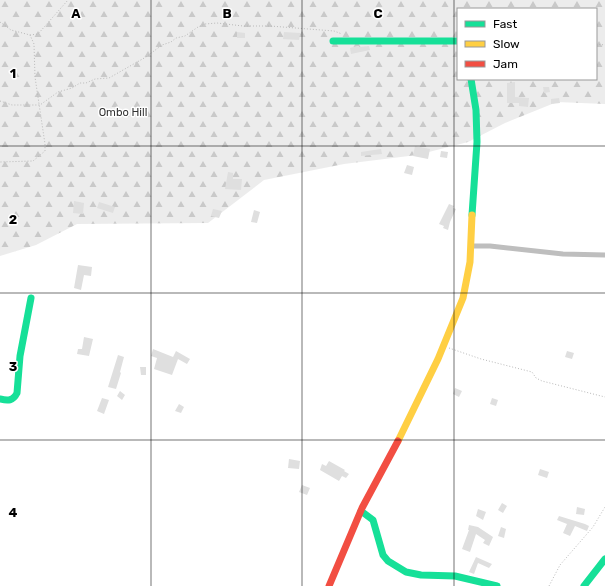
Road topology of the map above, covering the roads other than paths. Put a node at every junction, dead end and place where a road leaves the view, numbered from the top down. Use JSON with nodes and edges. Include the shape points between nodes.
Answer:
{"nodes":[{"id":1,"x":333,"y":41,"type":"dead end"},
{"id":2,"x":457,"y":41,"type":"edge"},
{"id":3,"x":471,"y":80,"type":"edge"},
{"id":4,"x":471,"y":246,"type":"junction"},
{"id":5,"x":605,"y":255,"type":"edge"},
{"id":6,"x":31,"y":298,"type":"dead end"},
{"id":7,"x":0,"y":399,"type":"edge"},
{"id":8,"x":361,"y":511,"type":"junction"},
{"id":9,"x":605,"y":559,"type":"edge"},
{"id":10,"x":329,"y":586,"type":"edge"},
{"id":11,"x":498,"y":586,"type":"edge"},
{"id":12,"x":584,"y":586,"type":"edge"}],
"edges":[{"from":1,"to":2,"type":"street"},
{"from":3,"to":4,"type":"street","via":[[476,110],[477,142]]},
{"from":4,"to":5,"type":"street"},
{"from":4,"to":8,"type":"street","via":[[464,293],[457,315]]},
{"from":6,"to":7,"type":"street","via":[[20,356],[17,393],[10,400]]},
{"from":8,"to":10,"type":"street"},
{"from":8,"to":11,"type":"street","via":[[373,520],[383,555],[406,572],[421,576],[455,576]]},
{"from":9,"to":12,"type":"street"}]}
